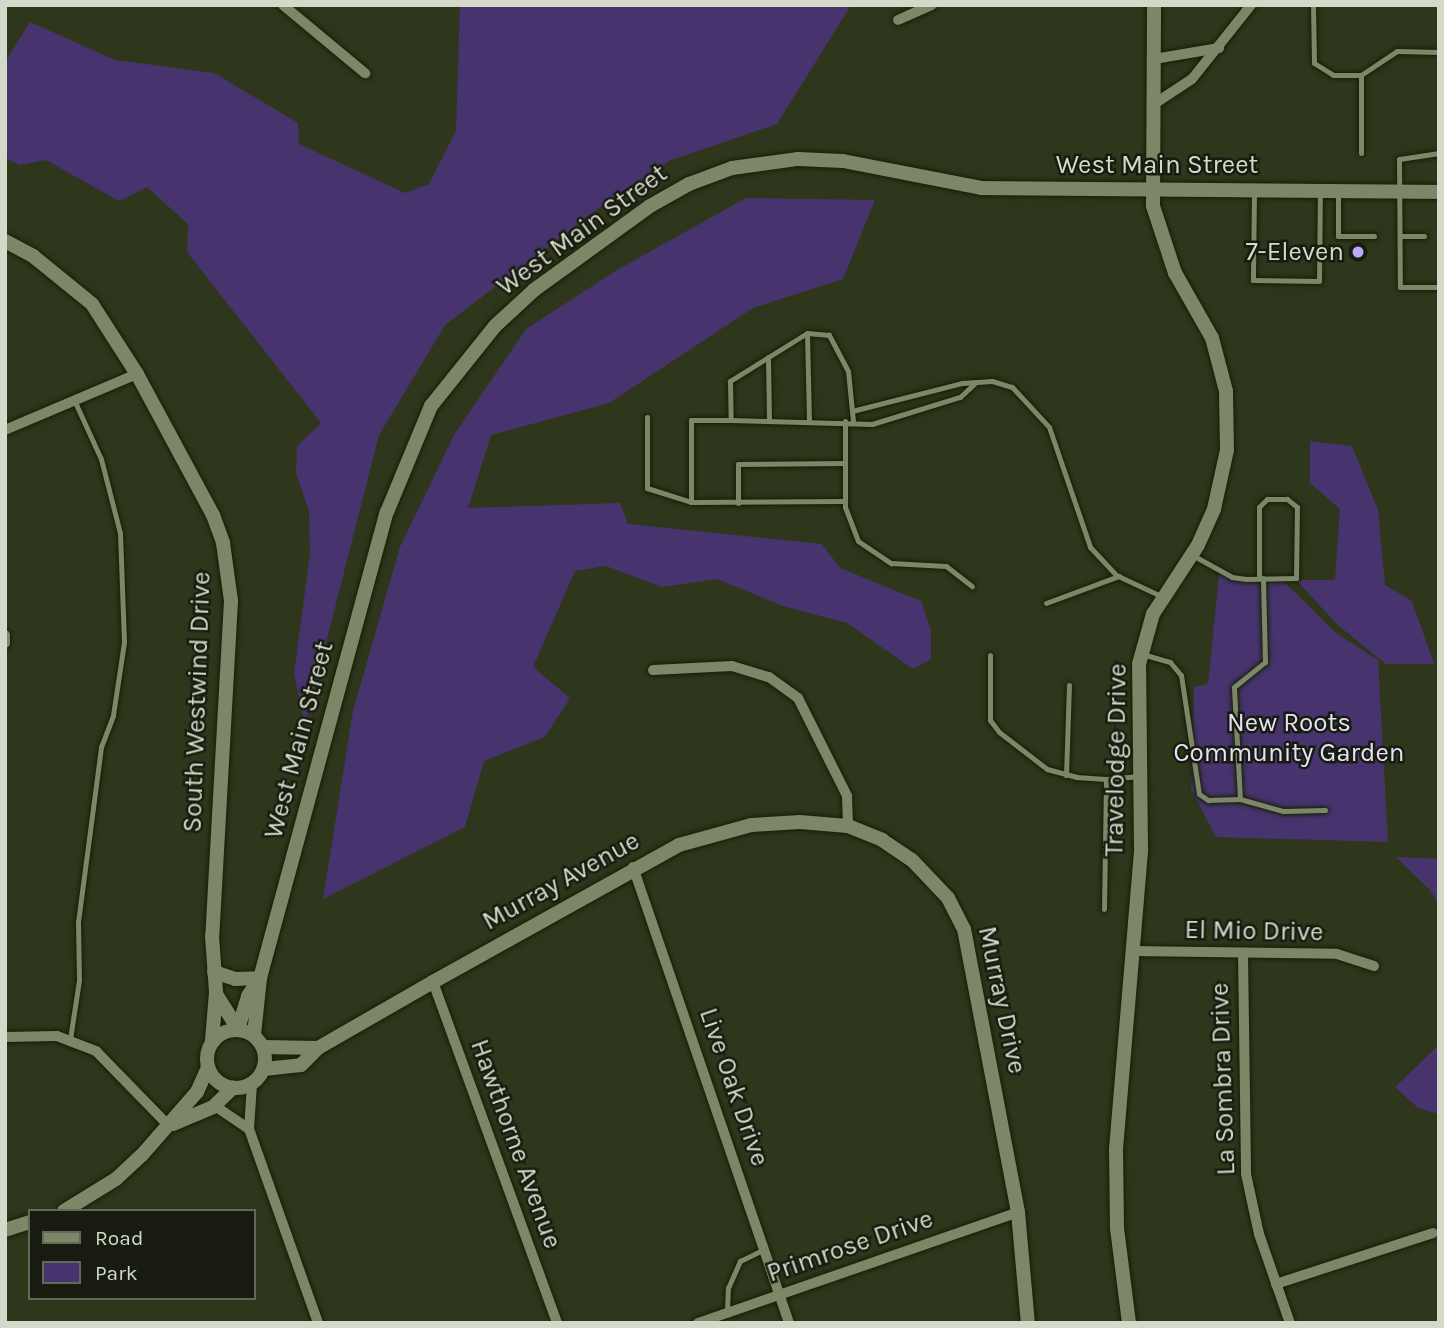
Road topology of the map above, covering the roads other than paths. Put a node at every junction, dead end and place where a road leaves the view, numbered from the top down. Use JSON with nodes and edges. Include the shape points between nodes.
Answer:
{"nodes":[{"id":1,"x":283,"y":5,"type":"edge"},
{"id":2,"x":932,"y":5,"type":"edge"},
{"id":3,"x":1154,"y":5,"type":"edge"},
{"id":4,"x":1251,"y":5,"type":"edge"},
{"id":5,"x":1313,"y":5,"type":"edge"},
{"id":6,"x":898,"y":20,"type":"dead end"},
{"id":7,"x":1219,"y":48,"type":"junction"},
{"id":8,"x":1439,"y":52,"type":"edge"},
{"id":9,"x":1154,"y":59,"type":"junction"},
{"id":10,"x":365,"y":73,"type":"dead end"},
{"id":11,"x":1361,"y":75,"type":"junction"},
{"id":12,"x":1154,"y":104,"type":"junction"},
{"id":13,"x":1361,"y":153,"type":"dead end"},
{"id":14,"x":1439,"y":153,"type":"edge"},
{"id":15,"x":1151,"y":188,"type":"junction"},
{"id":16,"x":1254,"y":190,"type":"junction"},
{"id":17,"x":1320,"y":191,"type":"junction"},
{"id":18,"x":1338,"y":191,"type":"junction"},
{"id":19,"x":1400,"y":192,"type":"junction"},
{"id":20,"x":1439,"y":192,"type":"edge"},
{"id":21,"x":1374,"y":236,"type":"dead end"},
{"id":22,"x":1400,"y":236,"type":"junction"},
{"id":23,"x":1424,"y":236,"type":"dead end"},
{"id":24,"x":5,"y":241,"type":"edge"},
{"id":25,"x":1439,"y":287,"type":"edge"},
{"id":26,"x":807,"y":334,"type":"junction"},
{"id":27,"x":768,"y":357,"type":"junction"},
{"id":28,"x":137,"y":374,"type":"junction"},
{"id":29,"x":975,"y":383,"type":"junction"},
{"id":30,"x":75,"y":402,"type":"junction"},
{"id":31,"x":852,"y":411,"type":"junction"},
{"id":32,"x":646,"y":417,"type":"dead end"},
{"id":33,"x":731,"y":420,"type":"junction"},
{"id":34,"x":769,"y":421,"type":"junction"},
{"id":35,"x":809,"y":421,"type":"junction"},
{"id":36,"x":845,"y":421,"type":"junction"},
{"id":37,"x":853,"y":421,"type":"junction"},
{"id":38,"x":5,"y":430,"type":"edge"},
{"id":39,"x":845,"y":463,"type":"junction"},
{"id":40,"x":845,"y":501,"type":"junction"},
{"id":41,"x":691,"y":502,"type":"junction"},
{"id":42,"x":738,"y":503,"type":"junction"},
{"id":43,"x":1191,"y":555,"type":"junction"},
{"id":44,"x":1119,"y":576,"type":"junction"},
{"id":45,"x":1261,"y":578,"type":"junction"},
{"id":46,"x":972,"y":586,"type":"dead end"},
{"id":47,"x":1163,"y":597,"type":"junction"},
{"id":48,"x":1046,"y":603,"type":"dead end"},
{"id":49,"x":5,"y":635,"type":"edge"},
{"id":50,"x":5,"y":643,"type":"edge"},
{"id":51,"x":1142,"y":653,"type":"junction"},
{"id":52,"x":990,"y":655,"type":"dead end"},
{"id":53,"x":653,"y":670,"type":"dead end"},
{"id":54,"x":1069,"y":685,"type":"dead end"},
{"id":55,"x":1066,"y":775,"type":"junction"},
{"id":56,"x":1140,"y":776,"type":"junction"},
{"id":57,"x":1106,"y":779,"type":"junction"},
{"id":58,"x":1240,"y":799,"type":"junction"},
{"id":59,"x":1325,"y":810,"type":"dead end"},
{"id":60,"x":848,"y":826,"type":"junction"},
{"id":61,"x":632,"y":867,"type":"junction"},
{"id":62,"x":1104,"y":909,"type":"dead end"},
{"id":63,"x":1132,"y":951,"type":"junction"},
{"id":64,"x":1243,"y":953,"type":"junction"},
{"id":65,"x":1374,"y":966,"type":"dead end"},
{"id":66,"x":214,"y":972,"type":"junction"},
{"id":67,"x":260,"y":978,"type":"junction"},
{"id":68,"x":433,"y":982,"type":"junction"},
{"id":69,"x":216,"y":992,"type":"junction"},
{"id":70,"x":238,"y":1030,"type":"junction"},
{"id":71,"x":5,"y":1038,"type":"edge"},
{"id":72,"x":70,"y":1039,"type":"junction"},
{"id":73,"x":212,"y":1041,"type":"junction"},
{"id":74,"x":259,"y":1041,"type":"junction"},
{"id":75,"x":318,"y":1048,"type":"junction"},
{"id":76,"x":208,"y":1067,"type":"junction"},
{"id":77,"x":264,"y":1069,"type":"junction"},
{"id":78,"x":252,"y":1084,"type":"junction"},
{"id":79,"x":233,"y":1088,"type":"junction"},
{"id":80,"x":215,"y":1106,"type":"junction"},
{"id":81,"x":169,"y":1126,"type":"junction"},
{"id":82,"x":249,"y":1129,"type":"junction"},
{"id":83,"x":67,"y":1209,"type":"edge"},
{"id":84,"x":1017,"y":1212,"type":"junction"},
{"id":85,"x":28,"y":1223,"type":"edge"},
{"id":86,"x":5,"y":1230,"type":"edge"},
{"id":87,"x":1433,"y":1233,"type":"dead end"},
{"id":88,"x":765,"y":1249,"type":"junction"},
{"id":89,"x":1276,"y":1284,"type":"junction"},
{"id":90,"x":778,"y":1295,"type":"junction"},
{"id":91,"x":727,"y":1312,"type":"junction"},
{"id":92,"x":318,"y":1323,"type":"edge"},
{"id":93,"x":557,"y":1323,"type":"edge"},
{"id":94,"x":698,"y":1323,"type":"edge"},
{"id":95,"x":789,"y":1323,"type":"edge"},
{"id":96,"x":1028,"y":1323,"type":"edge"},
{"id":97,"x":1129,"y":1323,"type":"edge"},
{"id":98,"x":1290,"y":1323,"type":"edge"}],
"edges":[{"from":1,"to":10,"type":"street"},
{"from":2,"to":6,"type":"street"},
{"from":3,"to":9,"type":"street","name":"Travelodge Drive"},
{"from":4,"to":7,"type":"street"},
{"from":5,"to":11,"type":"lane","via":[[1314,63],[1333,75]]},
{"from":7,"to":9,"type":"street"},
{"from":7,"to":12,"type":"street","via":[[1192,79]]},
{"from":8,"to":11,"type":"lane","via":[[1397,51]]},
{"from":9,"to":12,"type":"street","name":"Travelodge Drive"},
{"from":11,"to":13,"type":"lane"},
{"from":12,"to":15,"type":"street","name":"Travelodge Drive"},
{"from":14,"to":19,"type":"lane","via":[[1399,159]]},
{"from":15,"to":16,"type":"street","name":"West Main Street"},
{"from":15,"to":43,"type":"street","name":"Travelodge Drive","via":[[1175,273],[1212,338],[1226,391],[1224,462],[1214,509]]},
{"from":15,"to":67,"type":"street","name":"West Main Street","via":[[982,188],[832,160],[754,163],[710,175],[669,194],[534,290],[495,326],[444,388],[398,478]]},
{"from":16,"to":17,"type":"street","name":"West Main Street"},
{"from":16,"to":17,"type":"lane","via":[[1253,281],[1319,281]]},
{"from":17,"to":18,"type":"street","name":"West Main Street"},
{"from":18,"to":19,"type":"street","name":"West Main Street"},
{"from":18,"to":21,"type":"lane","via":[[1338,236]]},
{"from":19,"to":20,"type":"street","name":"West Main Street"},
{"from":19,"to":22,"type":"lane"},
{"from":22,"to":23,"type":"lane"},
{"from":22,"to":25,"type":"lane","via":[[1400,287]]},
{"from":24,"to":28,"type":"street","name":"South Westwind Drive","via":[[33,256],[92,303]]},
{"from":26,"to":27,"type":"lane"},
{"from":26,"to":31,"type":"lane","via":[[834,339],[848,371]]},
{"from":26,"to":35,"type":"lane"},
{"from":27,"to":33,"type":"lane","via":[[730,381]]},
{"from":27,"to":34,"type":"lane"},
{"from":28,"to":30,"type":"street"},
{"from":28,"to":66,"type":"street","name":"South Westwind Drive","via":[[213,515],[229,573]]},
{"from":29,"to":31,"type":"lane"},
{"from":29,"to":37,"type":"lane","via":[[960,397],[922,409],[872,424]]},
{"from":29,"to":44,"type":"lane","via":[[992,381],[1012,387],[1040,414],[1052,435],[1085,537]]},
{"from":30,"to":38,"type":"street"},
{"from":30,"to":72,"type":"lane","via":[[101,459],[120,533],[124,642],[113,715],[101,747],[78,922],[79,980]]},
{"from":31,"to":37,"type":"lane"},
{"from":32,"to":41,"type":"lane","via":[[647,488]]},
{"from":33,"to":34,"type":"lane"},
{"from":33,"to":41,"type":"lane","via":[[691,420]]},
{"from":34,"to":35,"type":"lane"},
{"from":35,"to":36,"type":"lane"},
{"from":36,"to":37,"type":"lane"},
{"from":36,"to":39,"type":"lane"},
{"from":39,"to":40,"type":"lane"},
{"from":39,"to":42,"type":"lane","via":[[738,464]]},
{"from":40,"to":42,"type":"lane"},
{"from":40,"to":46,"type":"lane","via":[[853,533],[869,552],[891,563],[946,566]]},
{"from":41,"to":42,"type":"lane"},
{"from":43,"to":45,"type":"lane","via":[[1231,577]]},
{"from":43,"to":47,"type":"street","name":"Travelodge Drive"},
{"from":44,"to":47,"type":"lane"},
{"from":44,"to":48,"type":"lane"},
{"from":45,"to":45,"type":"lane","via":[[1259,507],[1268,499],[1287,499],[1297,508],[1297,576]]},
{"from":45,"to":58,"type":"lane","via":[[1265,662],[1234,687]]},
{"from":47,"to":51,"type":"street","name":"Travelodge Drive"},
{"from":49,"to":50,"type":"street"},
{"from":51,"to":56,"type":"street","name":"Travelodge Drive"},
{"from":51,"to":58,"type":"lane","via":[[1170,662],[1181,675],[1199,794],[1208,800]]},
{"from":52,"to":55,"type":"lane","via":[[990,720],[1047,769]]},
{"from":53,"to":60,"type":"street","via":[[732,666],[769,677],[798,698],[847,796]]},
{"from":54,"to":55,"type":"lane"},
{"from":55,"to":57,"type":"lane"},
{"from":56,"to":57,"type":"lane"},
{"from":56,"to":63,"type":"street","name":"Travelodge Drive"},
{"from":57,"to":62,"type":"lane"},
{"from":58,"to":59,"type":"lane","via":[[1283,811]]},
{"from":60,"to":61,"type":"street","name":"Murray Avenue","via":[[800,822],[741,827],[679,845]]},
{"from":60,"to":84,"type":"street","name":"Murray Drive","via":[[882,840],[912,860],[937,885],[964,929]]},
{"from":61,"to":68,"type":"street","name":"Murray Avenue"},
{"from":61,"to":88,"type":"street","name":"Live Oak Drive"},
{"from":63,"to":64,"type":"street","name":"El Mio Drive"},
{"from":63,"to":97,"type":"street","name":"Travelodge Drive","via":[[1115,1189]]},
{"from":64,"to":65,"type":"street","name":"El Mio Drive","via":[[1337,954]]},
{"from":64,"to":89,"type":"street","name":"La Sombra Drive","via":[[1247,1174]]},
{"from":66,"to":67,"type":"street","via":[[235,979]]},
{"from":66,"to":69,"type":"street","name":"South Westwind Drive"},
{"from":67,"to":70,"type":"street","name":"West Main Street","via":[[248,996]]},
{"from":67,"to":74,"type":"street","name":"West Main Street"},
{"from":68,"to":75,"type":"street","name":"Murray Avenue"},
{"from":68,"to":93,"type":"street","name":"Hawthorne Avenue"},
{"from":69,"to":70,"type":"street","name":"South Westwind Drive"},
{"from":69,"to":73,"type":"street","name":"South Westwind Drive"},
{"from":70,"to":73,"type":"street"},
{"from":70,"to":74,"type":"street"},
{"from":71,"to":72,"type":"street","via":[[44,1034]]},
{"from":72,"to":81,"type":"street","via":[[108,1059]]},
{"from":73,"to":76,"type":"street"},
{"from":74,"to":75,"type":"street"},
{"from":74,"to":77,"type":"street"},
{"from":75,"to":77,"type":"street","name":"Murray Avenue","via":[[301,1065]]},
{"from":76,"to":79,"type":"street","via":[[222,1085]]},
{"from":76,"to":81,"type":"street","via":[[197,1092]]},
{"from":77,"to":78,"type":"street"},
{"from":78,"to":79,"type":"street"},
{"from":78,"to":82,"type":"street"},
{"from":79,"to":80,"type":"street"},
{"from":80,"to":81,"type":"street"},
{"from":80,"to":82,"type":"street"},
{"from":81,"to":83,"type":"street","via":[[116,1179]]},
{"from":82,"to":92,"type":"street"},
{"from":84,"to":90,"type":"street","name":"Primrose Drive"},
{"from":84,"to":96,"type":"street","name":"Murray Drive"},
{"from":85,"to":86,"type":"street"},
{"from":87,"to":89,"type":"street"},
{"from":88,"to":90,"type":"street","name":"Live Oak Drive"},
{"from":88,"to":91,"type":"lane","via":[[740,1261],[727,1288]]},
{"from":89,"to":98,"type":"street","name":"La Sombra Drive"},
{"from":90,"to":91,"type":"street","name":"Primrose Drive"},
{"from":90,"to":95,"type":"street","name":"Live Oak Drive"},
{"from":91,"to":94,"type":"street","name":"Primrose Drive"}]}
